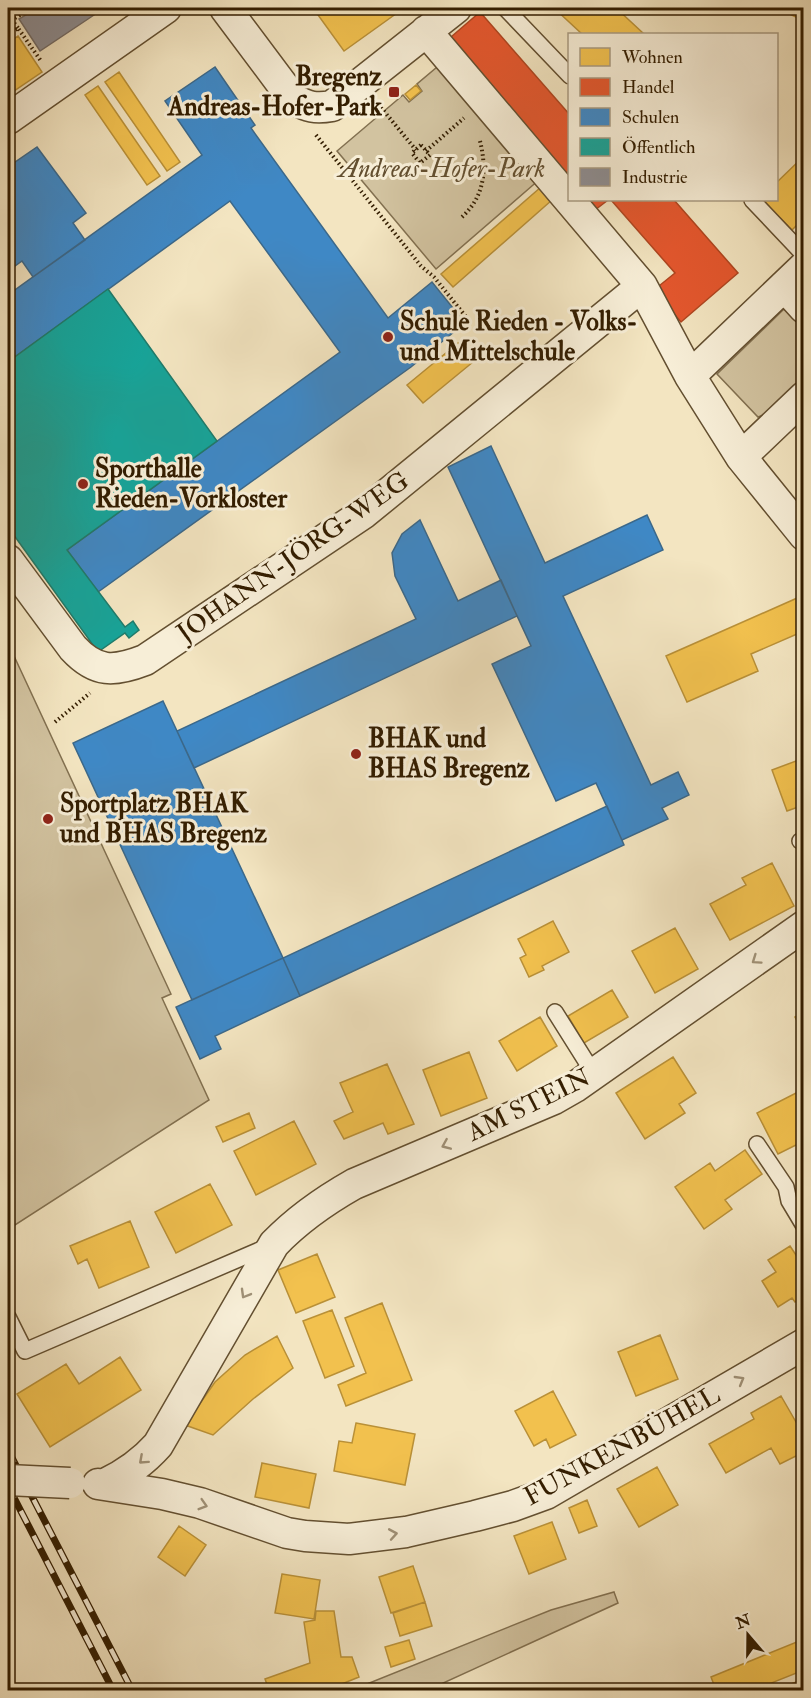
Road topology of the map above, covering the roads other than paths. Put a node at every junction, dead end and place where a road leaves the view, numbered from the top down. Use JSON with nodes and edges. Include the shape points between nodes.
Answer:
{"nodes":[{"id":1,"x":166,"y":8,"type":"edge"},
{"id":2,"x":225,"y":8,"type":"edge"},
{"id":3,"x":456,"y":8,"type":"edge"},
{"id":4,"x":505,"y":8,"type":"edge"},
{"id":5,"x":426,"y":31,"type":"junction"},
{"id":6,"x":568,"y":74,"type":"edge"},
{"id":7,"x":8,"y":119,"type":"edge"},
{"id":8,"x":568,"y":199,"type":"edge"},
{"id":9,"x":570,"y":201,"type":"edge"},
{"id":10,"x":753,"y":201,"type":"edge"},
{"id":11,"x":804,"y":255,"type":"edge"},
{"id":12,"x":794,"y":276,"type":"edge"},
{"id":13,"x":642,"y":286,"type":"junction"},
{"id":14,"x":804,"y":308,"type":"edge"},
{"id":15,"x":690,"y":376,"type":"junction"},
{"id":16,"x":804,"y":397,"type":"edge"},
{"id":17,"x":741,"y":457,"type":"junction"},
{"id":18,"x":804,"y":536,"type":"edge"},
{"id":19,"x":8,"y":560,"type":"edge"},
{"id":20,"x":804,"y":926,"type":"edge"},
{"id":21,"x":555,"y":1012,"type":"dead end"},
{"id":22,"x":594,"y":1074,"type":"junction"},
{"id":23,"x":758,"y":1144,"type":"dead end"},
{"id":24,"x":804,"y":1226,"type":"edge"},
{"id":25,"x":274,"y":1244,"type":"junction"},
{"id":26,"x":8,"y":1317,"type":"edge"},
{"id":27,"x":804,"y":1344,"type":"edge"},
{"id":28,"x":8,"y":1480,"type":"edge"},
{"id":29,"x":105,"y":1484,"type":"junction"}],
"edges":[{"from":1,"to":7,"type":"street"},
{"from":2,"to":5,"type":"street","via":[[293,99],[319,108],[332,106]]},
{"from":3,"to":5,"type":"street"},
{"from":4,"to":6,"type":"lane"},
{"from":5,"to":8,"type":"street"},
{"from":9,"to":13,"type":"street"},
{"from":10,"to":11,"type":"lane"},
{"from":12,"to":14,"type":"street"},
{"from":12,"to":15,"type":"street"},
{"from":13,"to":15,"type":"street"},
{"from":13,"to":19,"type":"street","name":"JOHANN-JÖRG-WEG","via":[[364,513],[145,660],[108,668],[83,659]]},
{"from":15,"to":17,"type":"street"},
{"from":16,"to":17,"type":"street"},
{"from":17,"to":18,"type":"street"},
{"from":20,"to":22,"type":"street","name":"AM STEIN","one_way":true},
{"from":21,"to":22,"type":"lane"},
{"from":22,"to":25,"type":"street","name":"AM STEIN","one_way":true,"via":[[554,1099],[354,1184],[315,1207]]},
{"from":23,"to":24,"type":"lane","via":[[786,1187],[789,1201]]},
{"from":25,"to":26,"type":"lane","name":"AM STEIN","via":[[25,1351]]},
{"from":25,"to":29,"type":"street","name":"AM STEIN","one_way":true,"via":[[158,1445],[127,1473]]},
{"from":29,"to":27,"type":"street","name":"FUNKENBÜHEL","one_way":true,"via":[[200,1503],[268,1528],[305,1536],[350,1539],[406,1532],[546,1494]]},
{"from":28,"to":29,"type":"street","name":"FUNKENBÜHEL","bridge":true}]}
